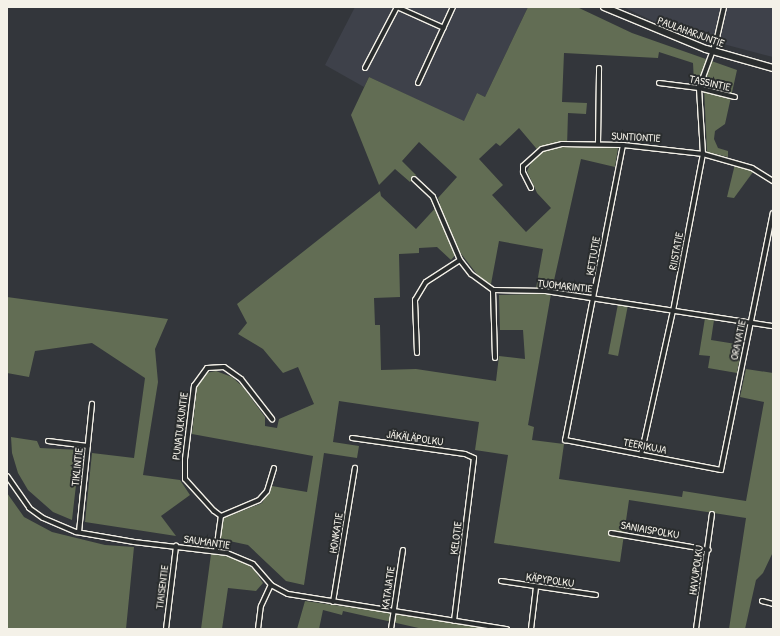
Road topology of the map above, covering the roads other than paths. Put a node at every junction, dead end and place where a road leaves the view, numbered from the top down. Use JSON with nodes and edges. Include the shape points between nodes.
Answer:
{"nodes":[{"id":1,"x":397,"y":7,"type":"edge"},
{"id":2,"x":453,"y":7,"type":"edge"},
{"id":3,"x":604,"y":7,"type":"edge"},
{"id":4,"x":724,"y":7,"type":"edge"},
{"id":5,"x":444,"y":28,"type":"junction"},
{"id":6,"x":712,"y":51,"type":"junction"},
{"id":7,"x":365,"y":68,"type":"dead end"},
{"id":8,"x":599,"y":68,"type":"dead end"},
{"id":9,"x":773,"y":68,"type":"edge"},
{"id":10,"x":418,"y":83,"type":"dead end"},
{"id":11,"x":659,"y":83,"type":"dead end"},
{"id":12,"x":699,"y":88,"type":"junction"},
{"id":13,"x":735,"y":98,"type":"dead end"},
{"id":14,"x":598,"y":144,"type":"junction"},
{"id":15,"x":623,"y":145,"type":"junction"},
{"id":16,"x":703,"y":154,"type":"junction"},
{"id":17,"x":414,"y":179,"type":"dead end"},
{"id":18,"x":773,"y":181,"type":"edge"},
{"id":19,"x":531,"y":188,"type":"dead end"},
{"id":20,"x":773,"y":213,"type":"edge"},
{"id":21,"x":460,"y":260,"type":"junction"},
{"id":22,"x":493,"y":290,"type":"junction"},
{"id":23,"x":594,"y":298,"type":"junction"},
{"id":24,"x":674,"y":311,"type":"junction"},
{"id":25,"x":751,"y":323,"type":"junction"},
{"id":26,"x":773,"y":326,"type":"edge"},
{"id":27,"x":417,"y":353,"type":"dead end"},
{"id":28,"x":495,"y":358,"type":"dead end"},
{"id":29,"x":92,"y":404,"type":"dead end"},
{"id":30,"x":272,"y":419,"type":"dead end"},
{"id":31,"x":352,"y":438,"type":"dead end"},
{"id":32,"x":565,"y":440,"type":"joint"},
{"id":33,"x":48,"y":441,"type":"dead end"},
{"id":34,"x":88,"y":446,"type":"junction"},
{"id":35,"x":641,"y":455,"type":"junction"},
{"id":36,"x":474,"y":458,"type":"joint"},
{"id":37,"x":274,"y":468,"type":"dead end"},
{"id":38,"x":355,"y":468,"type":"dead end"},
{"id":39,"x":721,"y":470,"type":"joint"},
{"id":40,"x":7,"y":476,"type":"edge"},
{"id":41,"x":712,"y":514,"type":"dead end"},
{"id":42,"x":221,"y":516,"type":"junction"},
{"id":43,"x":79,"y":532,"type":"junction"},
{"id":44,"x":611,"y":533,"type":"dead end"},
{"id":45,"x":176,"y":546,"type":"junction"},
{"id":46,"x":403,"y":550,"type":"dead end"},
{"id":47,"x":709,"y":550,"type":"junction"},
{"id":48,"x":216,"y":551,"type":"junction"},
{"id":49,"x":501,"y":581,"type":"dead end"},
{"id":50,"x":271,"y":585,"type":"junction"},
{"id":51,"x":536,"y":587,"type":"junction"},
{"id":52,"x":596,"y":595,"type":"dead end"},
{"id":53,"x":762,"y":601,"type":"dead end"},
{"id":54,"x":333,"y":602,"type":"junction"},
{"id":55,"x":773,"y":604,"type":"edge"},
{"id":56,"x":394,"y":612,"type":"junction"},
{"id":57,"x":454,"y":621,"type":"junction"},
{"id":58,"x":166,"y":629,"type":"edge"},
{"id":59,"x":258,"y":629,"type":"edge"},
{"id":60,"x":391,"y":629,"type":"edge"},
{"id":61,"x":507,"y":629,"type":"edge"},
{"id":62,"x":532,"y":629,"type":"edge"},
{"id":63,"x":696,"y":629,"type":"edge"}],
"edges":[{"from":1,"to":5,"type":"street"},
{"from":1,"to":7,"type":"street"},
{"from":2,"to":5,"type":"street"},
{"from":3,"to":6,"type":"main road","name":"PAULAHARJUNTIE","via":[[644,26]]},
{"from":4,"to":6,"type":"street","name":"RIISTATIE"},
{"from":5,"to":10,"type":"street"},
{"from":6,"to":9,"type":"main road","name":"PAULAHARJUNTIE"},
{"from":6,"to":12,"type":"street","name":"RIISTATIE"},
{"from":8,"to":14,"type":"street"},
{"from":11,"to":12,"type":"street","name":"TASSINTIE"},
{"from":12,"to":13,"type":"street","name":"TASSINTIE"},
{"from":12,"to":16,"type":"street","name":"RIISTATIE"},
{"from":14,"to":15,"type":"street","name":"SUNTIONTIE"},
{"from":14,"to":19,"type":"street","name":"SUNTIONTIE","via":[[562,144],[542,149],[523,166],[523,172]]},
{"from":15,"to":16,"type":"street","name":"SUNTIONTIE"},
{"from":15,"to":23,"type":"street","name":"KETTUTIE"},
{"from":16,"to":18,"type":"street","name":"SUNTIONTIE","via":[[752,168]]},
{"from":16,"to":24,"type":"street","name":"RIISTATIE"},
{"from":17,"to":21,"type":"street","via":[[433,197]]},
{"from":20,"to":25,"type":"street","name":"ORAVATIE"},
{"from":21,"to":22,"type":"street","via":[[471,274]]},
{"from":21,"to":27,"type":"street","via":[[426,282],[415,300]]},
{"from":22,"to":23,"type":"street","name":"TUOMARINTIE","via":[[546,291]]},
{"from":22,"to":28,"type":"street"},
{"from":23,"to":24,"type":"street","name":"TUOMARINTIE"},
{"from":23,"to":32,"type":"street","name":"KETTUTIE"},
{"from":24,"to":25,"type":"street","name":"TUOMARINTIE"},
{"from":24,"to":35,"type":"street","name":"RIISTATIE"},
{"from":25,"to":26,"type":"street","name":"TUOMARINTIE"},
{"from":25,"to":39,"type":"street","name":"ORAVATIE"},
{"from":29,"to":34,"type":"street","name":"TIKLINTIE"},
{"from":30,"to":42,"type":"street","name":"PUNATULKUNTIE","via":[[241,379],[224,367],[207,368],[194,386],[185,479]]},
{"from":31,"to":36,"type":"street","name":"JÄKÄLÄPOLKU","via":[[465,454]]},
{"from":32,"to":35,"type":"street","name":"TEERIKUJA"},
{"from":33,"to":34,"type":"street"},
{"from":34,"to":43,"type":"street","name":"TIKLINTIE"},
{"from":35,"to":39,"type":"street","name":"TEERIKUJA"},
{"from":36,"to":57,"type":"street","name":"KELOTIE"},
{"from":37,"to":42,"type":"street","via":[[267,491],[259,500]]},
{"from":38,"to":54,"type":"street","name":"HONKATIE"},
{"from":40,"to":43,"type":"street","name":"SAUMANTIE","via":[[29,508],[58,526]]},
{"from":41,"to":47,"type":"street","name":"HAVUPOLKU"},
{"from":42,"to":48,"type":"street"},
{"from":43,"to":45,"type":"street","name":"SAUMANTIE","via":[[111,539]]},
{"from":44,"to":47,"type":"street","name":"SANIAISPOLKU"},
{"from":45,"to":48,"type":"street","name":"SAUMANTIE"},
{"from":45,"to":58,"type":"street","name":"TIAISENTIE"},
{"from":46,"to":56,"type":"street","name":"KATAJATIE"},
{"from":47,"to":63,"type":"street","name":"HAVUPOLKU"},
{"from":48,"to":50,"type":"street","name":"SAUMANTIE","via":[[242,557],[253,564]]},
{"from":49,"to":51,"type":"street","name":"KÄPYPOLKU"},
{"from":50,"to":54,"type":"street","name":"SAUMANTIE","via":[[288,594]]},
{"from":50,"to":59,"type":"street","via":[[261,606]]},
{"from":51,"to":52,"type":"street","name":"KÄPYPOLKU"},
{"from":51,"to":62,"type":"street"},
{"from":53,"to":55,"type":"street"},
{"from":54,"to":56,"type":"street","name":"SAUMANTIE"},
{"from":56,"to":57,"type":"street","name":"SAUMANTIE"},
{"from":56,"to":60,"type":"street","name":"KATAJATIE"},
{"from":57,"to":61,"type":"street","name":"SAUMANTIE"}]}
